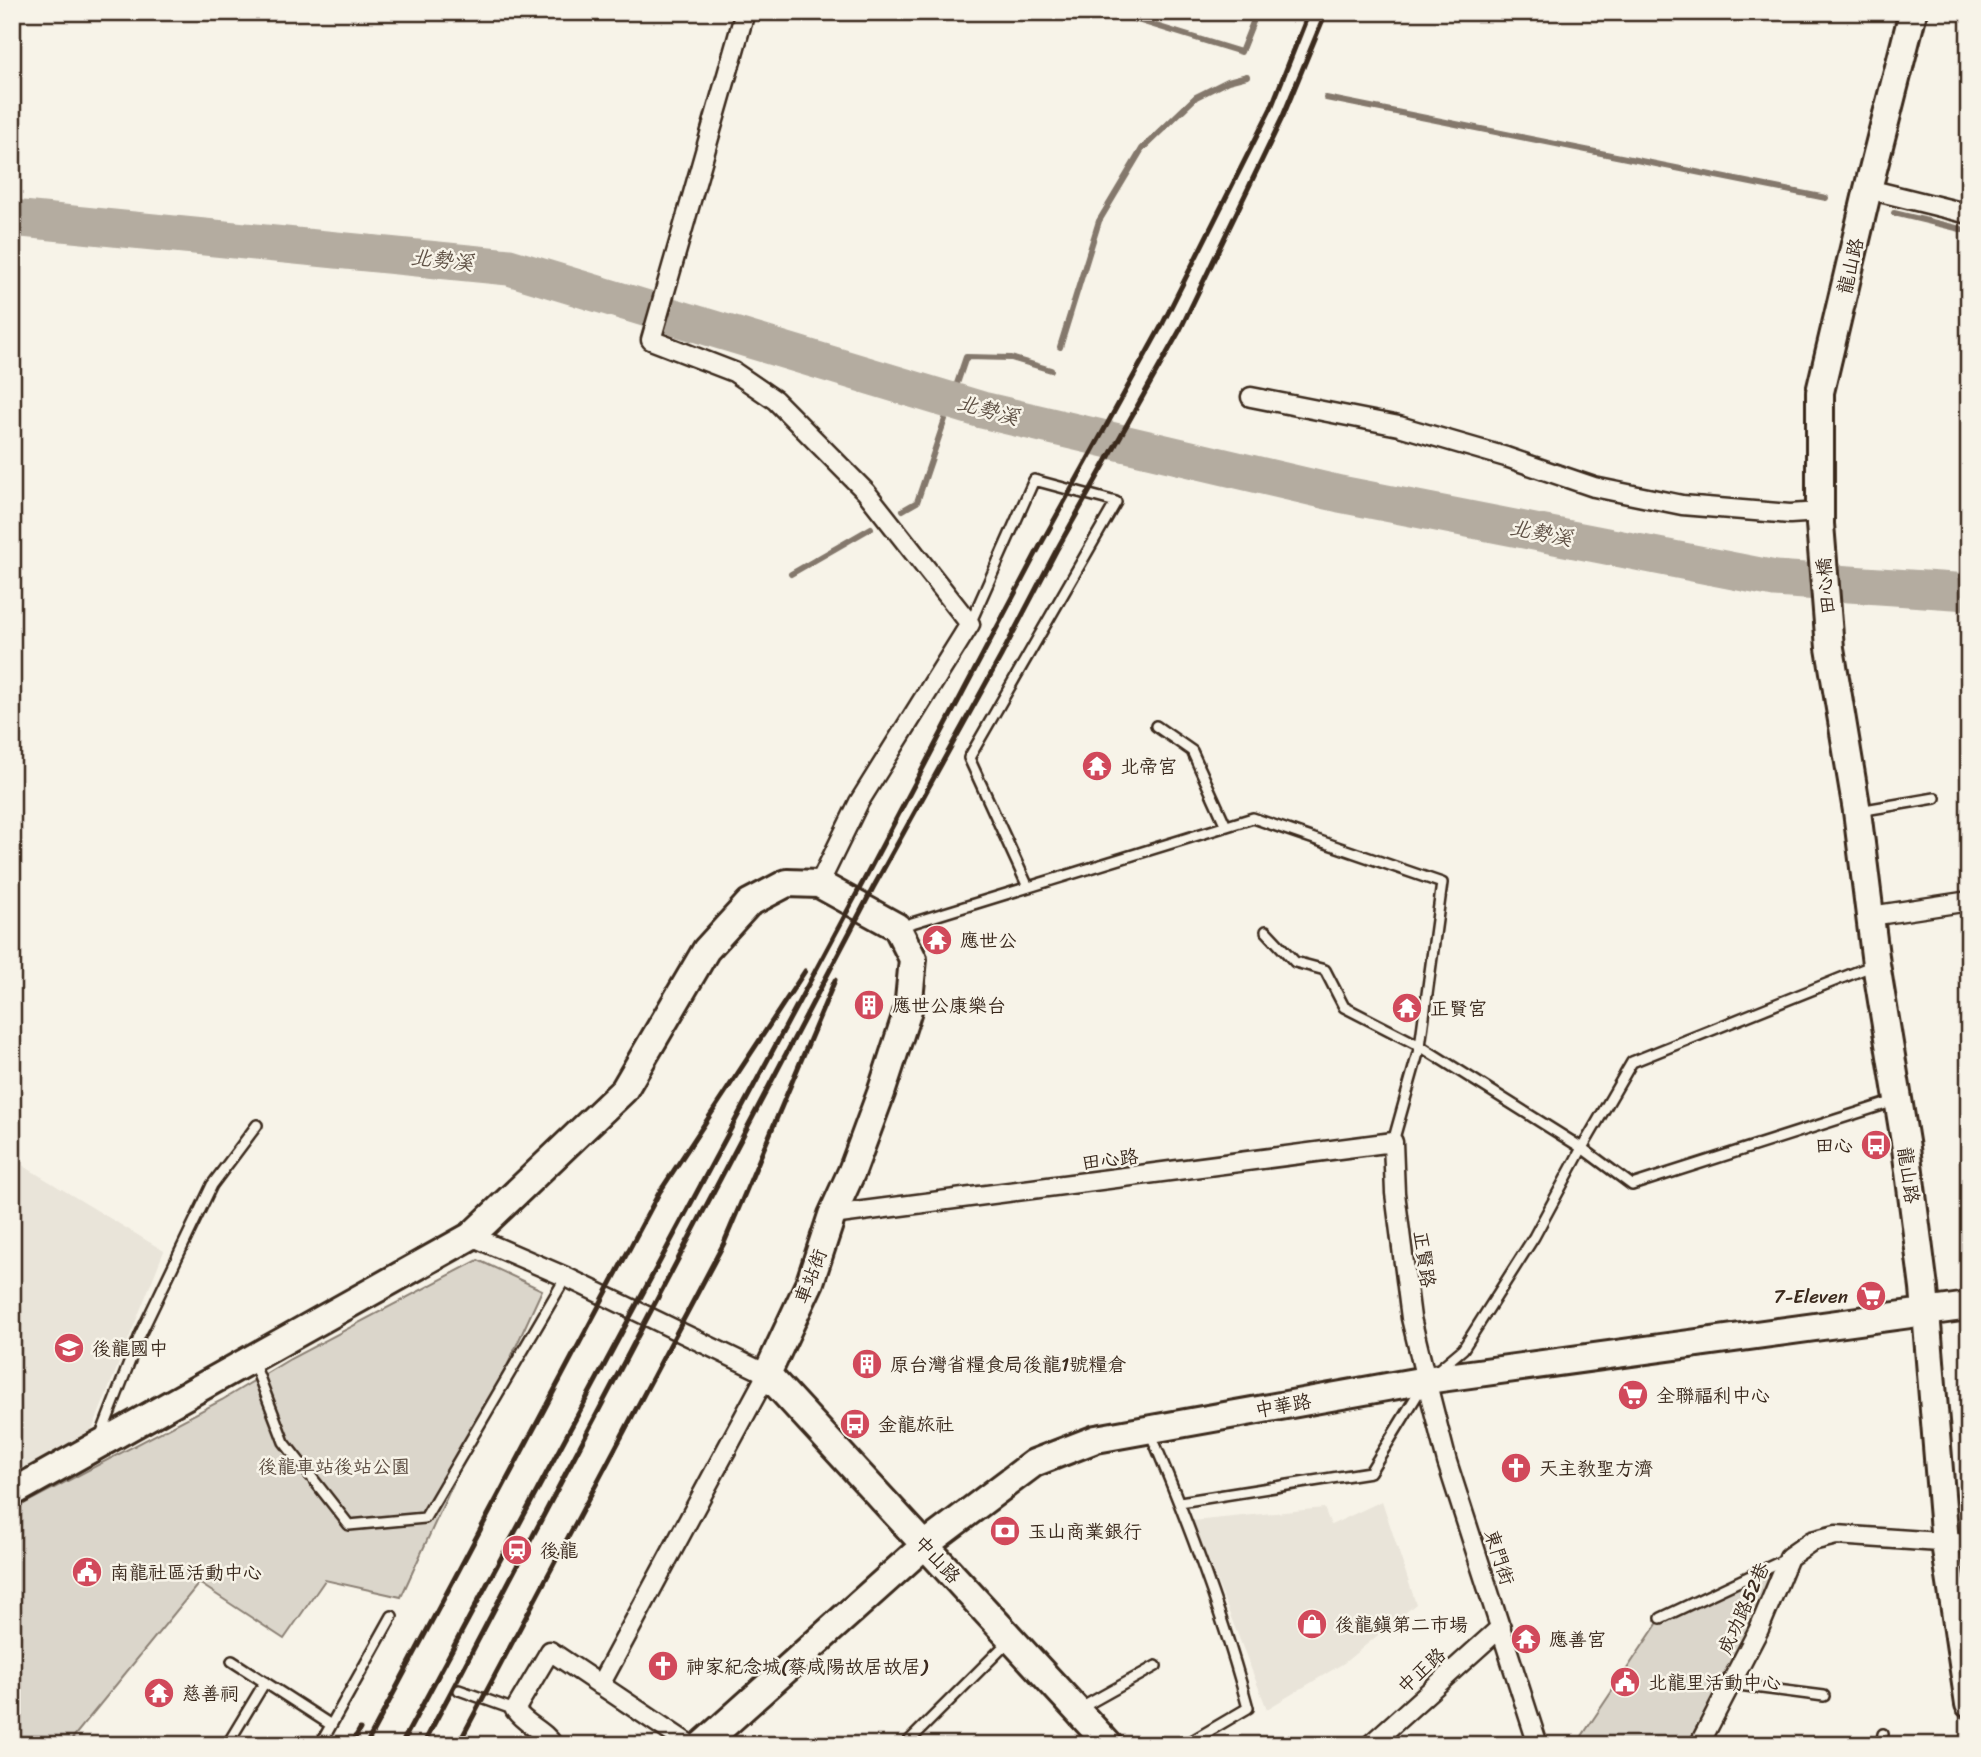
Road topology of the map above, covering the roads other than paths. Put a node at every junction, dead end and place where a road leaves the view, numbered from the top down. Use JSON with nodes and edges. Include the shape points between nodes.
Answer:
{"nodes":[{"id":1,"x":745,"y":12,"type":"edge"},
{"id":2,"x":1913,"y":12,"type":"edge"},
{"id":3,"x":1868,"y":189,"type":"junction"},
{"id":4,"x":1969,"y":214,"type":"edge"},
{"id":5,"x":1251,"y":397,"type":"dead end"},
{"id":6,"x":1820,"y":518,"type":"junction"},
{"id":7,"x":970,"y":624,"type":"junction"},
{"id":8,"x":1830,"y":648,"type":"joint"},
{"id":9,"x":1156,"y":726,"type":"dead end"},
{"id":10,"x":1935,"y":798,"type":"dead end"},
{"id":11,"x":1857,"y":811,"type":"junction"},
{"id":12,"x":1226,"y":827,"type":"junction"},
{"id":13,"x":819,"y":884,"type":"junction"},
{"id":14,"x":1028,"y":887,"type":"junction"},
{"id":15,"x":1969,"y":901,"type":"edge"},
{"id":16,"x":1871,"y":916,"type":"junction"},
{"id":17,"x":897,"y":927,"type":"junction"},
{"id":18,"x":1266,"y":931,"type":"dead end"},
{"id":19,"x":1876,"y":964,"type":"junction"},
{"id":20,"x":1420,"y":1046,"type":"junction"},
{"id":21,"x":1898,"y":1100,"type":"junction"},
{"id":22,"x":257,"y":1125,"type":"dead end"},
{"id":23,"x":1393,"y":1142,"type":"junction"},
{"id":24,"x":1582,"y":1148,"type":"junction"},
{"id":25,"x":832,"y":1215,"type":"junction"},
{"id":26,"x":471,"y":1236,"type":"junction"},
{"id":27,"x":566,"y":1277,"type":"junction"},
{"id":28,"x":1969,"y":1306,"type":"edge"},
{"id":29,"x":1927,"y":1312,"type":"junction"},
{"id":30,"x":252,"y":1359,"type":"junction"},
{"id":31,"x":767,"y":1374,"type":"junction"},
{"id":32,"x":1426,"y":1380,"type":"junction"},
{"id":33,"x":1149,"y":1428,"type":"junction"},
{"id":34,"x":96,"y":1447,"type":"junction"},
{"id":35,"x":12,"y":1493,"type":"edge"},
{"id":36,"x":1180,"y":1502,"type":"junction"},
{"id":37,"x":1957,"y":1544,"type":"edge"},
{"id":38,"x":925,"y":1545,"type":"junction"},
{"id":39,"x":1789,"y":1557,"type":"junction"},
{"id":40,"x":392,"y":1616,"type":"dead end"},
{"id":41,"x":1661,"y":1618,"type":"dead end"},
{"id":42,"x":1501,"y":1627,"type":"junction"},
{"id":43,"x":1012,"y":1639,"type":"junction"},
{"id":44,"x":232,"y":1661,"type":"dead end"},
{"id":45,"x":1156,"y":1665,"type":"dead end"},
{"id":46,"x":265,"y":1682,"type":"junction"},
{"id":47,"x":1731,"y":1684,"type":"junction"},
{"id":48,"x":600,"y":1685,"type":"junction"},
{"id":49,"x":459,"y":1690,"type":"dead end"},
{"id":50,"x":1824,"y":1696,"type":"dead end"},
{"id":51,"x":1969,"y":1704,"type":"edge"},
{"id":52,"x":515,"y":1710,"type":"junction"},
{"id":53,"x":1077,"y":1710,"type":"junction"},
{"id":54,"x":331,"y":1725,"type":"junction"},
{"id":55,"x":1884,"y":1734,"type":"dead end"},
{"id":56,"x":227,"y":1745,"type":"edge"},
{"id":57,"x":320,"y":1745,"type":"edge"},
{"id":58,"x":553,"y":1745,"type":"edge"},
{"id":59,"x":690,"y":1745,"type":"edge"},
{"id":60,"x":702,"y":1745,"type":"edge"},
{"id":61,"x":905,"y":1745,"type":"edge"},
{"id":62,"x":1110,"y":1745,"type":"edge"},
{"id":63,"x":1185,"y":1745,"type":"edge"},
{"id":64,"x":1370,"y":1745,"type":"edge"},
{"id":65,"x":1538,"y":1745,"type":"edge"},
{"id":66,"x":1699,"y":1745,"type":"edge"},
{"id":67,"x":1881,"y":1745,"type":"edge"}],
"edges":[{"from":1,"to":7,"type":"street","via":[[651,340],[734,372],[775,400],[866,492]]},
{"from":2,"to":3,"type":"street","name":"龍山路"},
{"from":3,"to":4,"type":"street"},
{"from":3,"to":6,"type":"street","name":"龍山路","via":[[1820,392]]},
{"from":5,"to":6,"type":"street","via":[[1399,426],[1594,487],[1682,505]]},
{"from":6,"to":8,"type":"street","name":"田心橋"},
{"from":7,"to":13,"type":"street","via":[[859,802]]},
{"from":7,"to":14,"type":"lane","via":[[1034,480],[1116,502],[969,758]]},
{"from":8,"to":11,"type":"street","name":"龍山路"},
{"from":9,"to":12,"type":"lane","via":[[1192,751]]},
{"from":10,"to":11,"type":"lane"},
{"from":11,"to":16,"type":"street","name":"龍山路"},
{"from":12,"to":14,"type":"lane"},
{"from":12,"to":20,"type":"lane","via":[[1253,818],[1443,883]]},
{"from":13,"to":17,"type":"street"},
{"from":13,"to":26,"type":"street","via":[[786,883],[749,903],[706,950],[624,1090]]},
{"from":14,"to":17,"type":"lane"},
{"from":15,"to":16,"type":"street"},
{"from":16,"to":19,"type":"street","name":"龍山路"},
{"from":17,"to":25,"type":"street","name":"車站街","via":[[913,959],[908,1010]]},
{"from":18,"to":20,"type":"lane","via":[[1295,962],[1325,970],[1345,1007]]},
{"from":19,"to":21,"type":"street","name":"龍山路"},
{"from":19,"to":24,"type":"lane","via":[[1632,1062]]},
{"from":20,"to":23,"type":"lane"},
{"from":20,"to":24,"type":"lane"},
{"from":21,"to":24,"type":"lane","via":[[1632,1185]]},
{"from":21,"to":29,"type":"street","name":"龍山路"},
{"from":22,"to":34,"type":"lane","via":[[212,1185],[141,1335]]},
{"from":23,"to":25,"type":"street","name":"田心路"},
{"from":23,"to":32,"type":"street","name":"正賢路","via":[[1411,1318]]},
{"from":24,"to":32,"type":"lane","via":[[1534,1237],[1464,1349]]},
{"from":25,"to":31,"type":"street","name":"車站街","via":[[810,1282]]},
{"from":26,"to":27,"type":"street"},
{"from":26,"to":30,"type":"street"},
{"from":27,"to":30,"type":"lane","via":[[425,1518],[349,1525],[284,1442]]},
{"from":27,"to":31,"type":"street"},
{"from":28,"to":29,"type":"street","name":"中華路"},
{"from":29,"to":32,"type":"street","name":"中華路"},
{"from":29,"to":37,"type":"street","name":"龍山路"},
{"from":30,"to":34,"type":"street"},
{"from":31,"to":38,"type":"street","name":"中山路"},
{"from":31,"to":48,"type":"street","name":"車站街"},
{"from":32,"to":33,"type":"street","name":"中華路"},
{"from":32,"to":36,"type":"lane","via":[[1370,1472]]},
{"from":32,"to":42,"type":"street","name":"東門街","via":[[1447,1462]]},
{"from":33,"to":36,"type":"lane"},
{"from":33,"to":38,"type":"street","name":"中華路","via":[[1096,1439],[1034,1463]]},
{"from":34,"to":35,"type":"street"},
{"from":36,"to":63,"type":"lane","via":[[1248,1709]]},
{"from":37,"to":39,"type":"street","name":"成功路52巷","via":[[1836,1535],[1812,1541]]},
{"from":37,"to":51,"type":"street","name":"龍山路"},
{"from":38,"to":43,"type":"street","name":"中山路"},
{"from":38,"to":60,"type":"street","name":"中華路"},
{"from":39,"to":41,"type":"lane"},
{"from":39,"to":47,"type":"street","name":"成功路52巷"},
{"from":40,"to":54,"type":"lane"},
{"from":42,"to":64,"type":"street","name":"中正路"},
{"from":42,"to":65,"type":"street","name":"東門街"},
{"from":43,"to":53,"type":"street","name":"中山路"},
{"from":43,"to":61,"type":"lane"},
{"from":44,"to":46,"type":"lane"},
{"from":45,"to":53,"type":"lane"},
{"from":46,"to":54,"type":"lane"},
{"from":46,"to":56,"type":"lane"},
{"from":47,"to":50,"type":"lane"},
{"from":47,"to":66,"type":"street","name":"成功路52巷"},
{"from":48,"to":52,"type":"street","via":[[550,1651]]},
{"from":48,"to":59,"type":"street"},
{"from":49,"to":52,"type":"lane"},
{"from":52,"to":58,"type":"street"},
{"from":53,"to":62,"type":"street","name":"中山路"},
{"from":54,"to":57,"type":"lane"},
{"from":55,"to":67,"type":"lane"}]}
